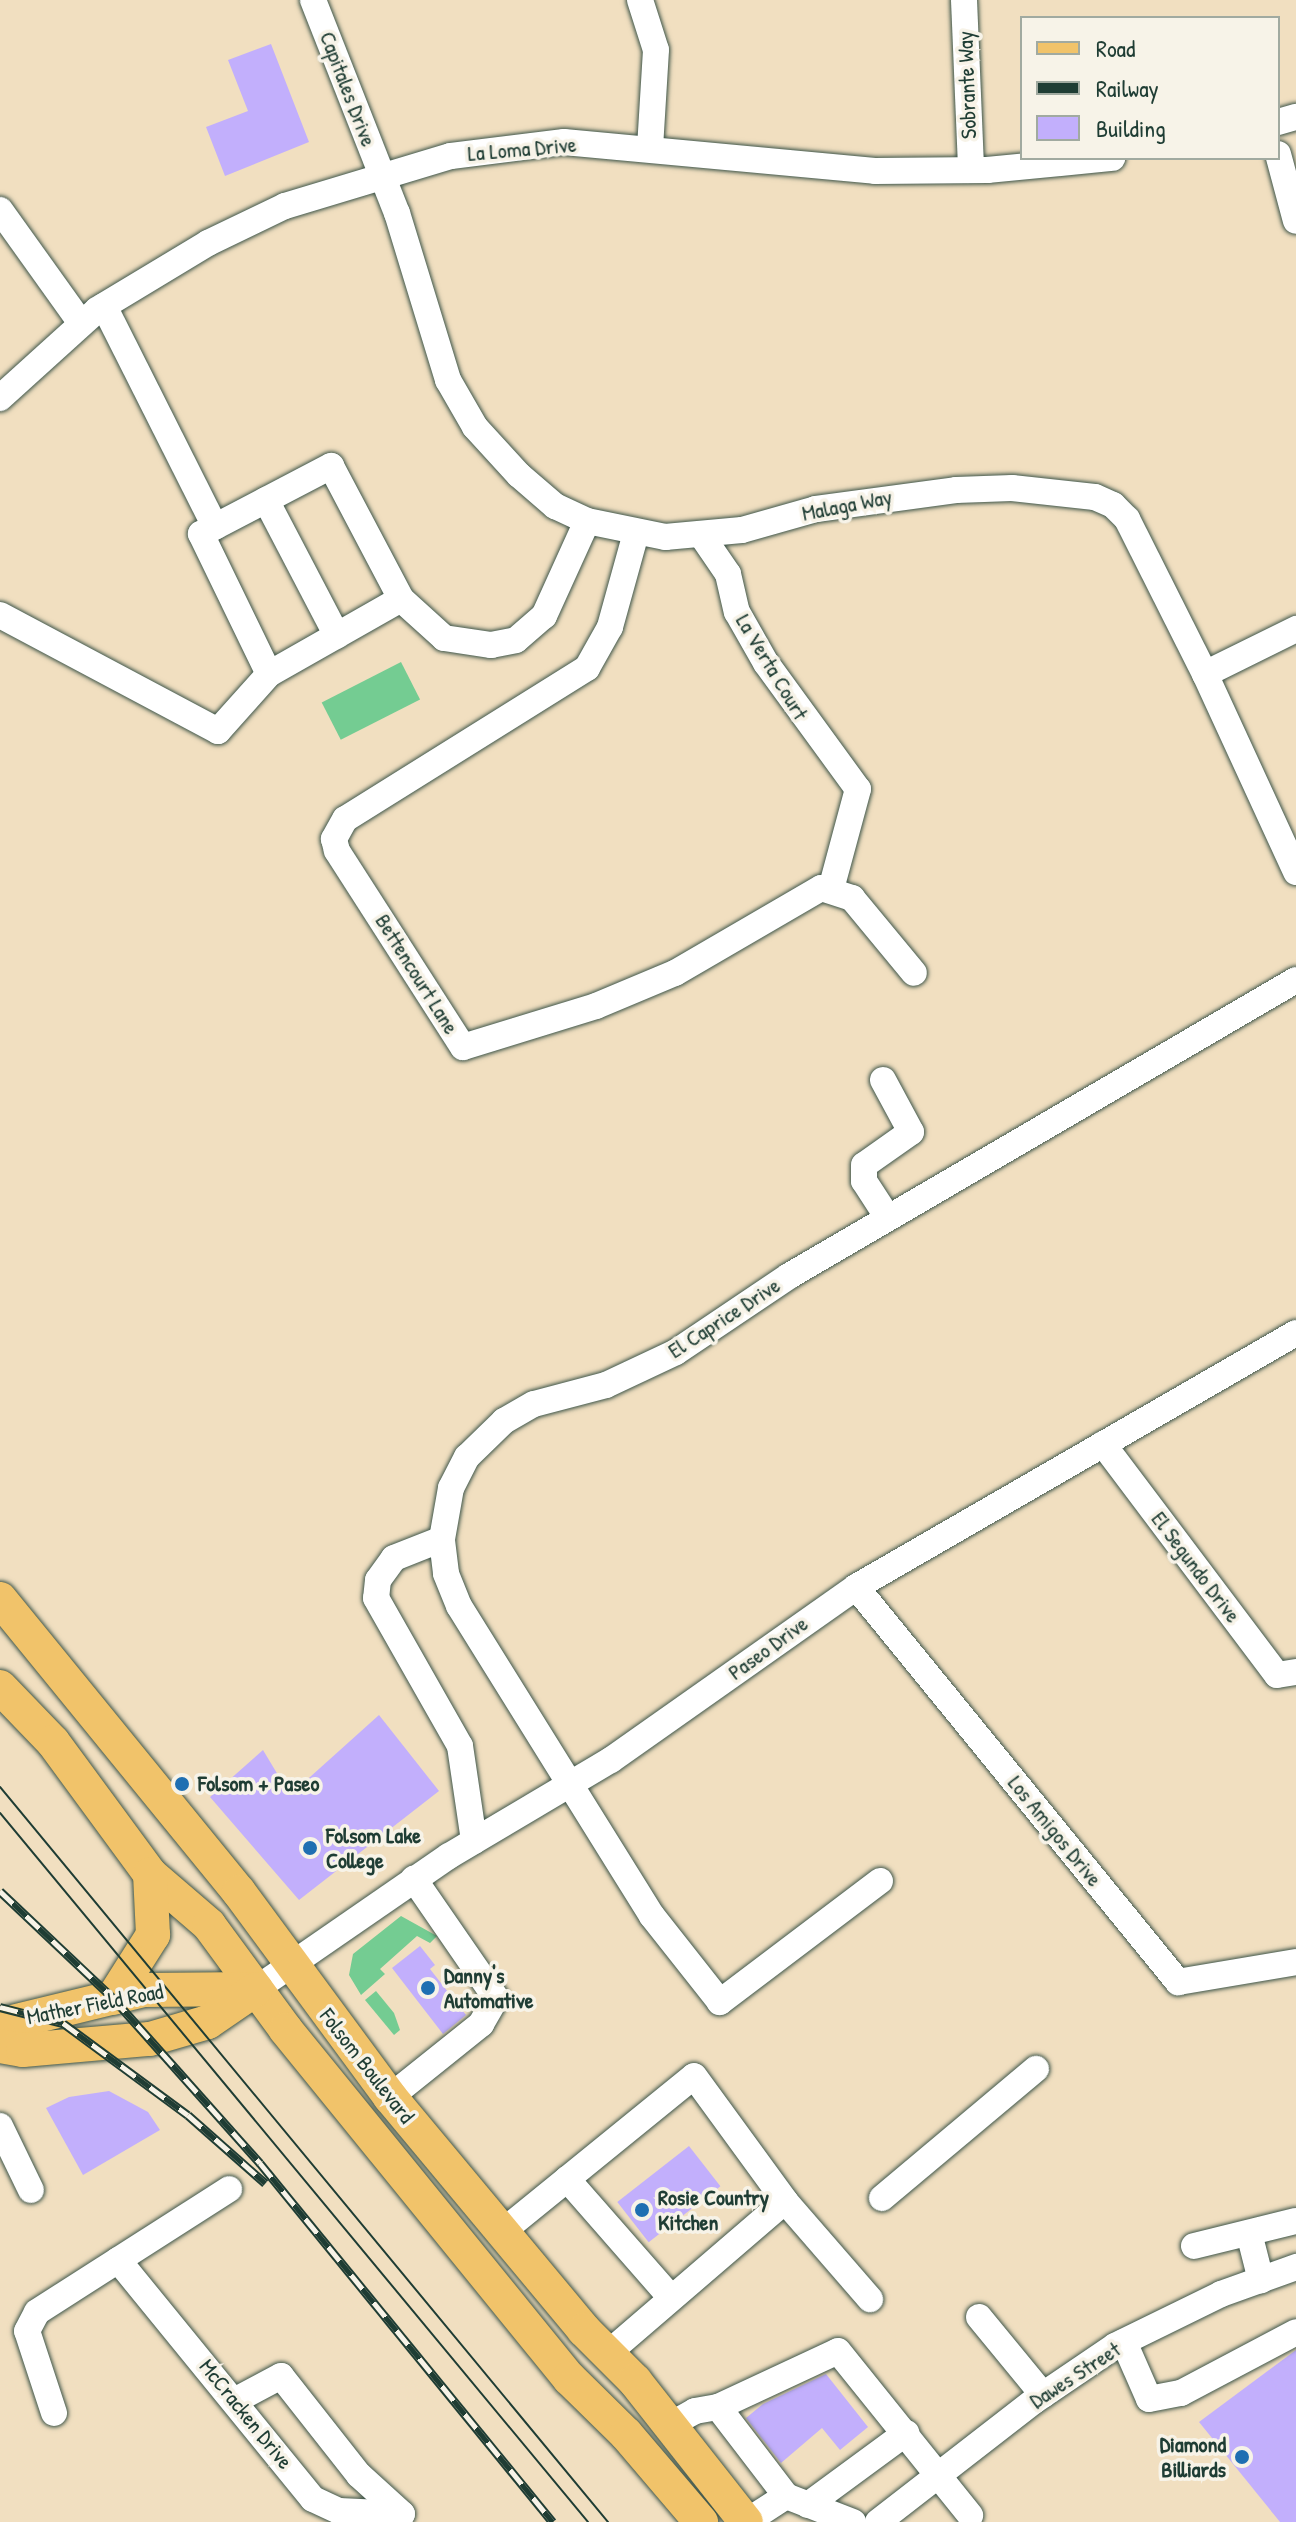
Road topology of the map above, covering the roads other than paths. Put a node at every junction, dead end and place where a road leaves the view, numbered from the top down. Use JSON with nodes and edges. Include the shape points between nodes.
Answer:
{"nodes":[{"id":1,"x":313,"y":0,"type":"edge"},
{"id":2,"x":640,"y":0,"type":"edge"},
{"id":3,"x":964,"y":0,"type":"edge"},
{"id":4,"x":650,"y":149,"type":"junction"},
{"id":5,"x":1088,"y":160,"type":"edge"},
{"id":6,"x":1280,"y":160,"type":"edge"},
{"id":7,"x":971,"y":170,"type":"junction"},
{"id":8,"x":382,"y":178,"type":"junction"},
{"id":9,"x":0,"y":210,"type":"edge"},
{"id":10,"x":1296,"y":221,"type":"edge"},
{"id":11,"x":104,"y":306,"type":"junction"},
{"id":12,"x":81,"y":323,"type":"junction"},
{"id":13,"x":0,"y":398,"type":"edge"},
{"id":14,"x":266,"y":500,"type":"junction"},
{"id":15,"x":587,"y":521,"type":"junction"},
{"id":16,"x":215,"y":527,"type":"junction"},
{"id":17,"x":636,"y":533,"type":"junction"},
{"id":18,"x":702,"y":536,"type":"junction"},
{"id":19,"x":401,"y":599,"type":"junction"},
{"id":20,"x":0,"y":615,"type":"edge"},
{"id":21,"x":1296,"y":629,"type":"edge"},
{"id":22,"x":337,"y":636,"type":"junction"},
{"id":23,"x":269,"y":674,"type":"junction"},
{"id":24,"x":1205,"y":674,"type":"junction"},
{"id":25,"x":1296,"y":872,"type":"edge"},
{"id":26,"x":831,"y":889,"type":"junction"},
{"id":27,"x":914,"y":973,"type":"dead end"},
{"id":28,"x":1296,"y":980,"type":"edge"},
{"id":29,"x":883,"y":1080,"type":"dead end"},
{"id":30,"x":888,"y":1218,"type":"junction"},
{"id":31,"x":1296,"y":1333,"type":"edge"},
{"id":32,"x":1103,"y":1444,"type":"junction"},
{"id":33,"x":442,"y":1539,"type":"junction"},
{"id":34,"x":856,"y":1587,"type":"junction"},
{"id":35,"x":0,"y":1599,"type":"edge"},
{"id":36,"x":1296,"y":1672,"type":"edge"},
{"id":37,"x":0,"y":1687,"type":"edge"},
{"id":38,"x":572,"y":1784,"type":"junction"},
{"id":39,"x":474,"y":1841,"type":"junction"},
{"id":40,"x":150,"y":1874,"type":"junction"},
{"id":41,"x":414,"y":1879,"type":"junction"},
{"id":42,"x":880,"y":1881,"type":"dead end"},
{"id":43,"x":1296,"y":1962,"type":"edge"},
{"id":44,"x":289,"y":1963,"type":"junction"},
{"id":45,"x":256,"y":1989,"type":"junction"},
{"id":46,"x":113,"y":1998,"type":"junction"},
{"id":47,"x":0,"y":2025,"type":"edge"},
{"id":48,"x":0,"y":2046,"type":"edge"},
{"id":49,"x":1036,"y":2069,"type":"dead end"},
{"id":50,"x":390,"y":2097,"type":"junction"},
{"id":51,"x":0,"y":2126,"type":"edge"},
{"id":52,"x":567,"y":2179,"type":"junction"},
{"id":53,"x":229,"y":2189,"type":"dead end"},
{"id":54,"x":31,"y":2190,"type":"dead end"},
{"id":55,"x":882,"y":2198,"type":"dead end"},
{"id":56,"x":785,"y":2201,"type":"junction"},
{"id":57,"x":1296,"y":2221,"type":"edge"},
{"id":58,"x":502,"y":2232,"type":"junction"},
{"id":59,"x":1249,"y":2233,"type":"junction"},
{"id":60,"x":1194,"y":2246,"type":"dead end"},
{"id":61,"x":118,"y":2260,"type":"junction"},
{"id":62,"x":1296,"y":2267,"type":"edge"},
{"id":63,"x":1261,"y":2280,"type":"junction"},
{"id":64,"x":671,"y":2298,"type":"junction"},
{"id":65,"x":870,"y":2299,"type":"dead end"},
{"id":66,"x":979,"y":2317,"type":"dead end"},
{"id":67,"x":1296,"y":2332,"type":"edge"},
{"id":68,"x":1124,"y":2342,"type":"junction"},
{"id":69,"x":607,"y":2354,"type":"junction"},
{"id":70,"x":1043,"y":2395,"type":"junction"},
{"id":71,"x":236,"y":2400,"type":"junction"},
{"id":72,"x":718,"y":2407,"type":"junction"},
{"id":73,"x":54,"y":2413,"type":"dead end"},
{"id":74,"x":670,"y":2425,"type":"junction"},
{"id":75,"x":906,"y":2433,"type":"junction"},
{"id":76,"x":940,"y":2473,"type":"junction"},
{"id":77,"x":797,"y":2500,"type":"junction"},
{"id":78,"x":970,"y":2515,"type":"dead end"},
{"id":79,"x":701,"y":2522,"type":"edge"},
{"id":80,"x":746,"y":2522,"type":"edge"},
{"id":81,"x":853,"y":2522,"type":"edge"},
{"id":82,"x":878,"y":2522,"type":"edge"}],
"edges":[{"from":1,"to":8,"type":"street","name":"Capitales Drive"},
{"from":2,"to":4,"type":"street","via":[[656,50]]},
{"from":3,"to":7,"type":"street","name":"Sobrante Way"},
{"from":4,"to":7,"type":"street","name":"La Loma Drive","via":[[820,167]]},
{"from":4,"to":8,"type":"street","name":"La Loma Drive","via":[[575,142],[506,146]]},
{"from":5,"to":7,"type":"street","name":"La Loma Drive"},
{"from":6,"to":10,"type":"street"},
{"from":8,"to":11,"type":"street","name":"La Loma Drive","via":[[285,206],[208,243]]},
{"from":8,"to":15,"type":"street","name":"Malaga Way","via":[[460,404],[519,475],[555,506]]},
{"from":9,"to":12,"type":"street"},
{"from":11,"to":12,"type":"street","name":"La Loma Drive"},
{"from":11,"to":16,"type":"street"},
{"from":12,"to":13,"type":"street","name":"La Loma Drive"},
{"from":14,"to":16,"type":"street"},
{"from":14,"to":19,"type":"street","via":[[331,466]]},
{"from":14,"to":22,"type":"street"},
{"from":15,"to":17,"type":"street","name":"Malaga Way"},
{"from":15,"to":19,"type":"street","via":[[544,616],[516,640],[491,645],[444,638]]},
{"from":16,"to":23,"type":"street","via":[[201,534]]},
{"from":17,"to":18,"type":"street","name":"Malaga Way"},
{"from":17,"to":26,"type":"street","name":"Bettencourt Lane","via":[[610,627],[587,668],[345,819],[334,839],[337,851],[463,1047],[596,1006],[675,973],[813,889]]},
{"from":18,"to":24,"type":"street","name":"Malaga Way","via":[[900,495],[1012,488],[1095,497],[1127,519]]},
{"from":18,"to":26,"type":"street","name":"La Verta Court","via":[[728,574],[737,612],[766,663],[858,789]]},
{"from":19,"to":22,"type":"street"},
{"from":20,"to":23,"type":"street","via":[[218,731]]},
{"from":21,"to":24,"type":"street"},
{"from":22,"to":23,"type":"street"},
{"from":24,"to":25,"type":"street","name":"Malaga Way"},
{"from":26,"to":27,"type":"street","via":[[852,898]]},
{"from":28,"to":30,"type":"street","name":"El Caprice Drive"},
{"from":29,"to":30,"type":"street","via":[[911,1132],[864,1165],[864,1181]]},
{"from":30,"to":33,"type":"street","name":"El Caprice Drive","via":[[642,1370],[534,1404],[504,1421],[467,1457],[451,1488]]},
{"from":31,"to":32,"type":"street","name":"Paseo Drive"},
{"from":32,"to":34,"type":"street","name":"Paseo Drive"},
{"from":32,"to":36,"type":"street","name":"El Segundo Drive","via":[[1277,1675]]},
{"from":33,"to":38,"type":"street","name":"El Caprice Drive","via":[[446,1573],[459,1606]]},
{"from":33,"to":39,"type":"street","via":[[394,1558],[378,1580],[376,1598],[460,1746]]},
{"from":34,"to":38,"type":"street","name":"Paseo Drive"},
{"from":34,"to":43,"type":"street","name":"Los Amigos Drive","via":[[1178,1982]]},
{"from":35,"to":44,"type":"main road","name":"Folsom Boulevard","via":[[239,1892]]},
{"from":37,"to":40,"type":"main road","name":"Folsom Boulevard","via":[[53,1742]]},
{"from":38,"to":39,"type":"street","name":"Paseo Drive"},
{"from":38,"to":42,"type":"street","name":"El Caprice Drive","via":[[652,1916],[720,2002]]},
{"from":39,"to":41,"type":"street","name":"Paseo Drive"},
{"from":40,"to":45,"type":"main road","name":"Folsom Boulevard","via":[[209,1925]]},
{"from":40,"to":46,"type":"main road","via":[[153,1935]]},
{"from":41,"to":44,"type":"street","name":"Paseo Drive"},
{"from":41,"to":50,"type":"street","via":[[496,1998],[481,2024]]},
{"from":44,"to":45,"type":"street","name":"Paseo Drive"},
{"from":44,"to":50,"type":"main road","name":"Folsom Boulevard"},
{"from":45,"to":46,"type":"main road","name":"Mather Field Road","via":[[144,1990]]},
{"from":45,"to":48,"type":"main road","name":"Mather Field Road","via":[[208,2022],[150,2039],[23,2050]]},
{"from":45,"to":79,"type":"main road","name":"Folsom Boulevard","via":[[569,2378],[626,2434]]},
{"from":46,"to":47,"type":"main road","name":"Mather Field Road"},
{"from":49,"to":55,"type":"street"},
{"from":50,"to":58,"type":"main road","name":"Folsom Boulevard"},
{"from":51,"to":54,"type":"street"},
{"from":52,"to":56,"type":"street","via":[[694,2076]]},
{"from":52,"to":58,"type":"street"},
{"from":52,"to":64,"type":"street"},
{"from":53,"to":61,"type":"street"},
{"from":56,"to":64,"type":"street"},
{"from":56,"to":65,"type":"street"},
{"from":57,"to":59,"type":"street"},
{"from":58,"to":69,"type":"main road","name":"Folsom Boulevard"},
{"from":59,"to":60,"type":"street"},
{"from":59,"to":63,"type":"street"},
{"from":61,"to":71,"type":"street","name":"McCracken Drive"},
{"from":61,"to":73,"type":"street","via":[[37,2312],[27,2331]]},
{"from":62,"to":63,"type":"street","name":"Dawes Street"},
{"from":63,"to":68,"type":"street","name":"Dawes Street"},
{"from":64,"to":69,"type":"street"},
{"from":66,"to":70,"type":"street"},
{"from":67,"to":68,"type":"street","via":[[1181,2393],[1149,2399]]},
{"from":68,"to":70,"type":"street","name":"Dawes Street"},
{"from":69,"to":74,"type":"main road","name":"Folsom Boulevard"},
{"from":70,"to":76,"type":"street","name":"Dawes Street"},
{"from":71,"to":71,"type":"street","name":"McCracken Drive","via":[[313,2499],[339,2511],[402,2514],[359,2475],[281,2376]]},
{"from":72,"to":74,"type":"street","via":[[695,2411]]},
{"from":72,"to":75,"type":"street","via":[[838,2351]]},
{"from":72,"to":77,"type":"street"},
{"from":74,"to":80,"type":"main road","name":"Folsom Boulevard"},
{"from":75,"to":76,"type":"street"},
{"from":75,"to":77,"type":"street"},
{"from":76,"to":78,"type":"street"},
{"from":76,"to":82,"type":"street","name":"Dawes Street"},
{"from":77,"to":80,"type":"street"},
{"from":77,"to":81,"type":"street"}]}
